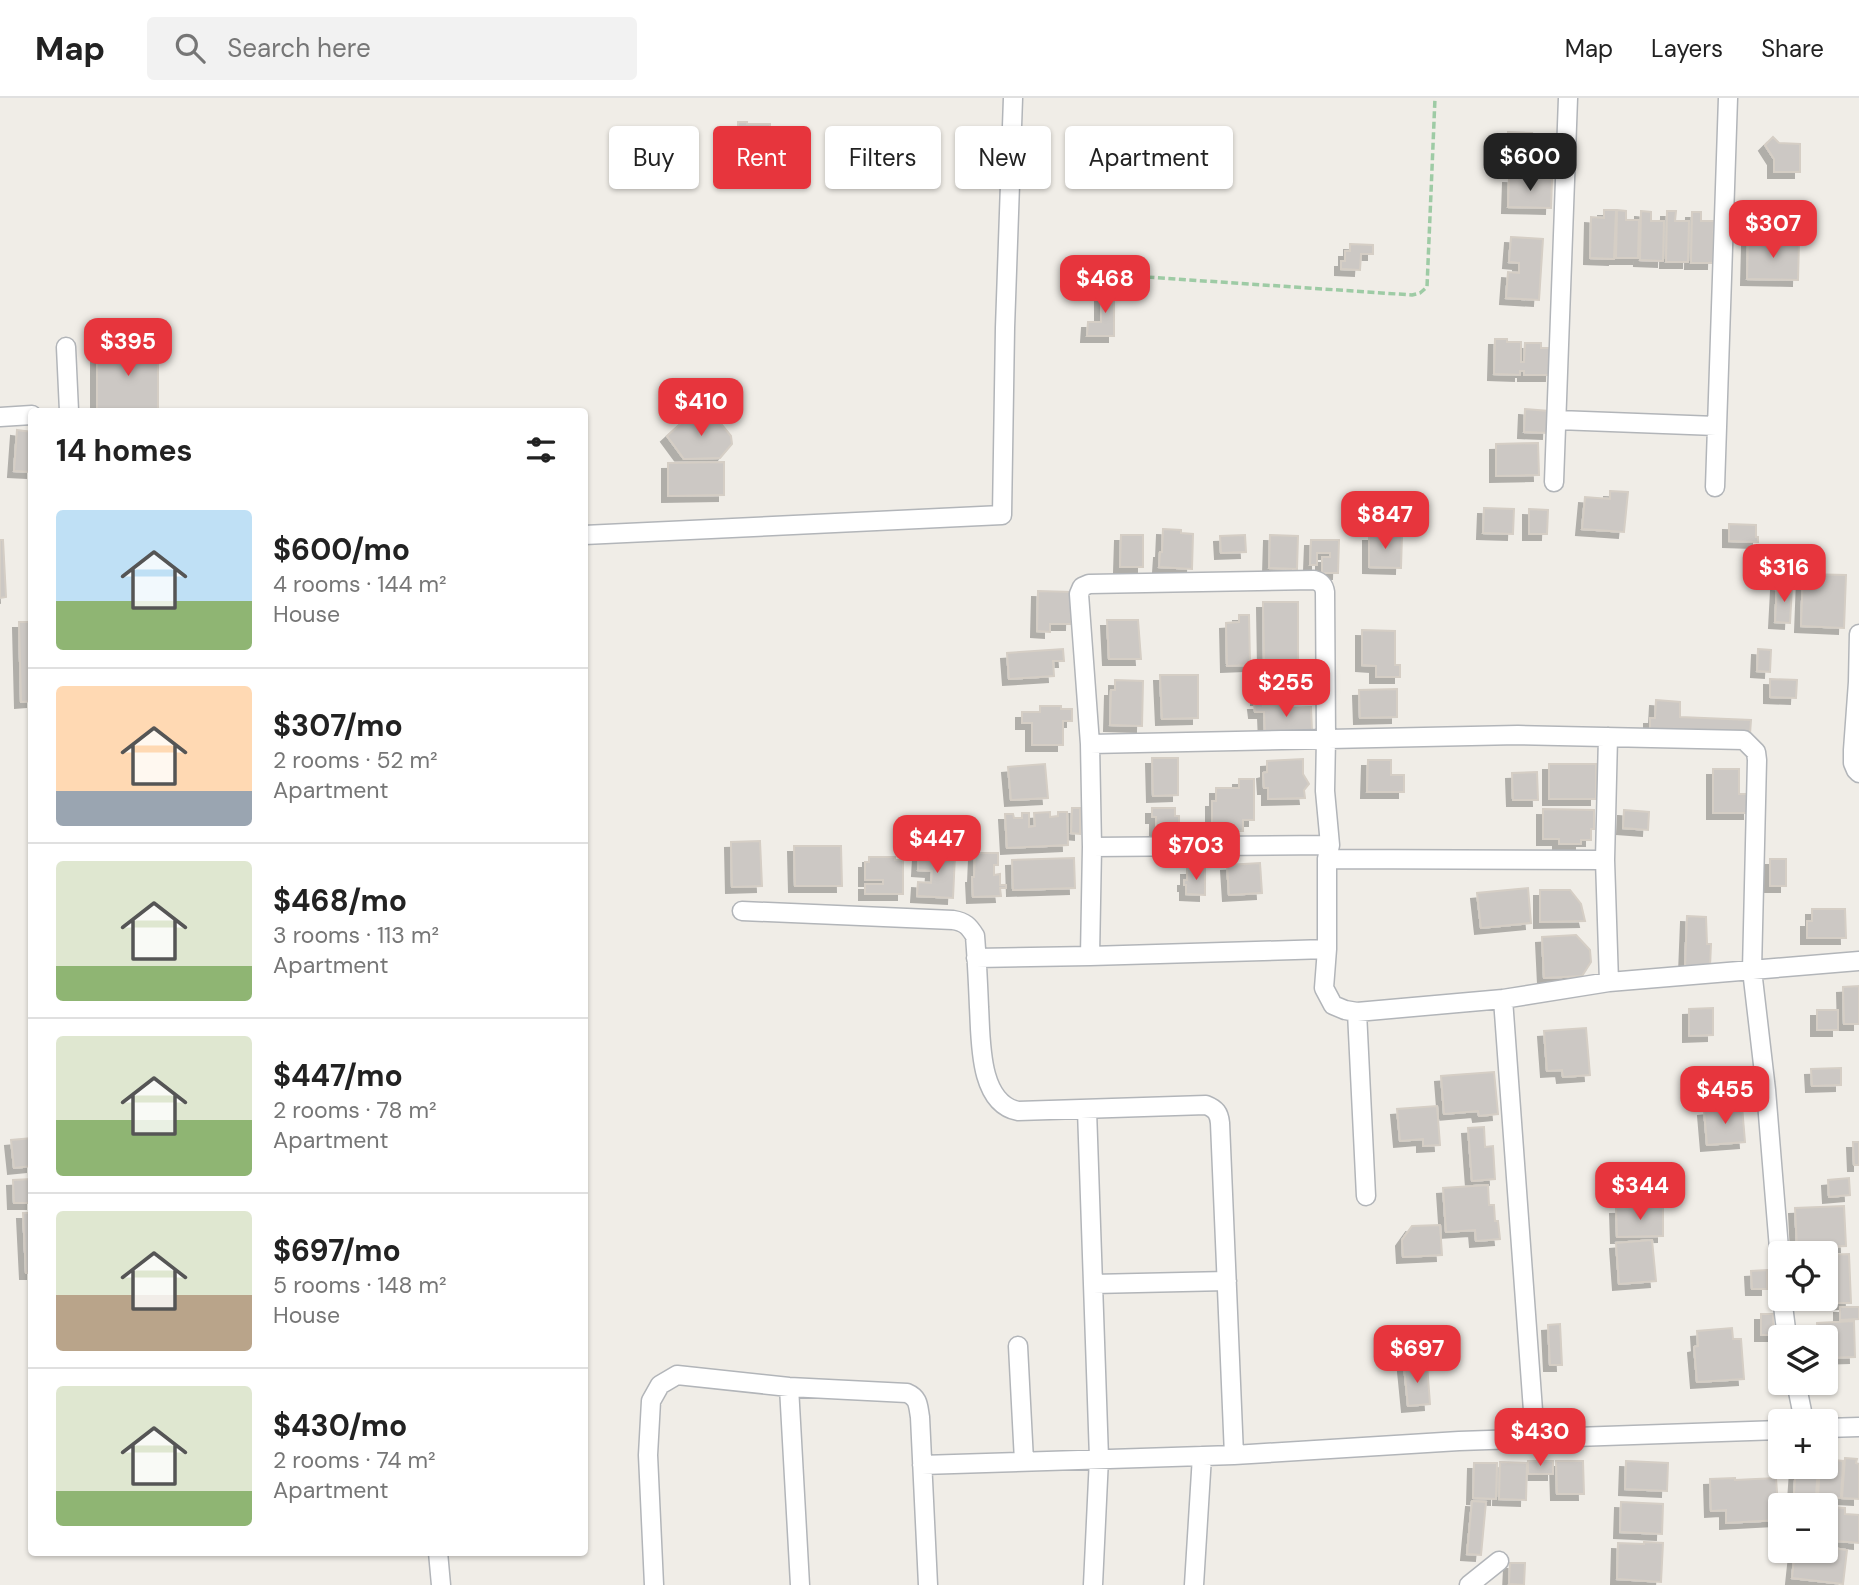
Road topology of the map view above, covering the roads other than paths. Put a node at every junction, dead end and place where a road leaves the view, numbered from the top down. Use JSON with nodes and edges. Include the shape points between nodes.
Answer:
{"nodes":[{"id":1,"x":1013,"y":98,"type":"edge"},
{"id":2,"x":1569,"y":98,"type":"edge"},
{"id":3,"x":1728,"y":98,"type":"edge"},
{"id":4,"x":66,"y":347,"type":"dead end"},
{"id":5,"x":69,"y":408,"type":"edge"},
{"id":6,"x":28,"y":415,"type":"edge"},
{"id":7,"x":0,"y":417,"type":"edge"},
{"id":8,"x":1558,"y":420,"type":"junction"},
{"id":9,"x":1716,"y":426,"type":"junction"},
{"id":10,"x":1555,"y":482,"type":"dead end"},
{"id":11,"x":1715,"y":487,"type":"dead end"},
{"id":12,"x":588,"y":535,"type":"edge"},
{"id":13,"x":1859,"y":634,"type":"edge"},
{"id":14,"x":1858,"y":682,"type":"edge"},
{"id":15,"x":1608,"y":737,"type":"junction"},
{"id":16,"x":1326,"y":738,"type":"junction"},
{"id":17,"x":1090,"y":744,"type":"junction"},
{"id":18,"x":1859,"y":772,"type":"edge"},
{"id":19,"x":1093,"y":847,"type":"junction"},
{"id":20,"x":1329,"y":852,"type":"junction"},
{"id":21,"x":1605,"y":860,"type":"junction"},
{"id":22,"x":742,"y":911,"type":"dead end"},
{"id":23,"x":1327,"y":949,"type":"junction"},
{"id":24,"x":1090,"y":956,"type":"junction"},
{"id":25,"x":976,"y":958,"type":"junction"},
{"id":26,"x":1859,"y":961,"type":"edge"},
{"id":27,"x":1752,"y":970,"type":"junction"},
{"id":28,"x":1609,"y":982,"type":"junction"},
{"id":29,"x":1503,"y":999,"type":"junction"},
{"id":30,"x":1357,"y":1012,"type":"junction"},
{"id":31,"x":1087,"y":1110,"type":"junction"},
{"id":32,"x":1366,"y":1196,"type":"dead end"},
{"id":33,"x":1778,"y":1241,"type":"edge"},
{"id":34,"x":1227,"y":1280,"type":"junction"},
{"id":35,"x":1093,"y":1284,"type":"junction"},
{"id":36,"x":1018,"y":1346,"type":"dead end"},
{"id":37,"x":789,"y":1387,"type":"junction"},
{"id":38,"x":1859,"y":1427,"type":"edge"},
{"id":39,"x":1838,"y":1428,"type":"edge"},
{"id":40,"x":1768,"y":1430,"type":"edge"},
{"id":41,"x":1535,"y":1438,"type":"junction"},
{"id":42,"x":1234,"y":1455,"type":"junction"},
{"id":43,"x":1202,"y":1456,"type":"junction"},
{"id":44,"x":1099,"y":1458,"type":"junction"},
{"id":45,"x":1024,"y":1461,"type":"junction"},
{"id":46,"x":922,"y":1465,"type":"junction"},
{"id":47,"x":439,"y":1556,"type":"edge"},
{"id":48,"x":1499,"y":1561,"type":"dead end"},
{"id":49,"x":441,"y":1585,"type":"edge"},
{"id":50,"x":654,"y":1585,"type":"edge"},
{"id":51,"x":800,"y":1585,"type":"edge"},
{"id":52,"x":928,"y":1585,"type":"edge"},
{"id":53,"x":1093,"y":1585,"type":"edge"},
{"id":54,"x":1194,"y":1585,"type":"edge"},
{"id":55,"x":1469,"y":1585,"type":"edge"}],
"edges":[{"from":1,"to":12,"type":"street","via":[[1002,515]]},
{"from":2,"to":8,"type":"street"},
{"from":3,"to":9,"type":"street"},
{"from":4,"to":5,"type":"street"},
{"from":6,"to":7,"type":"street"},
{"from":8,"to":9,"type":"street"},
{"from":8,"to":10,"type":"street"},
{"from":9,"to":11,"type":"street"},
{"from":13,"to":14,"type":"street"},
{"from":14,"to":18,"type":"street","via":[[1853,763]]},
{"from":15,"to":16,"type":"street"},
{"from":15,"to":21,"type":"street"},
{"from":15,"to":27,"type":"street","via":[[1736,739],[1744,740],[1756,752]]},
{"from":16,"to":17,"type":"street"},
{"from":16,"to":17,"type":"street","via":[[1325,592],[1319,581],[1089,584],[1079,594]]},
{"from":16,"to":20,"type":"street"},
{"from":17,"to":19,"type":"street"},
{"from":19,"to":20,"type":"street"},
{"from":19,"to":24,"type":"street"},
{"from":20,"to":21,"type":"street"},
{"from":20,"to":23,"type":"street"},
{"from":21,"to":28,"type":"street"},
{"from":22,"to":25,"type":"street","via":[[962,922],[975,936]]},
{"from":23,"to":24,"type":"street"},
{"from":23,"to":30,"type":"street","via":[[1324,988],[1333,1005]]},
{"from":24,"to":25,"type":"street"},
{"from":25,"to":31,"type":"street","via":[[983,1059],[1001,1103],[1018,1111]]},
{"from":26,"to":27,"type":"street"},
{"from":27,"to":28,"type":"street"},
{"from":27,"to":33,"type":"street"},
{"from":28,"to":29,"type":"street"},
{"from":29,"to":30,"type":"street"},
{"from":29,"to":41,"type":"street"},
{"from":30,"to":32,"type":"street"},
{"from":31,"to":34,"type":"street","via":[[1206,1105],[1219,1114]]},
{"from":31,"to":35,"type":"street"},
{"from":34,"to":35,"type":"street"},
{"from":34,"to":42,"type":"street"},
{"from":35,"to":44,"type":"street"},
{"from":36,"to":45,"type":"street"},
{"from":37,"to":46,"type":"street","via":[[913,1395],[918,1400]]},
{"from":37,"to":50,"type":"street","via":[[677,1375],[660,1385],[651,1401],[648,1455]]},
{"from":37,"to":51,"type":"street"},
{"from":38,"to":39,"type":"street"},
{"from":40,"to":41,"type":"street"},
{"from":41,"to":42,"type":"street"},
{"from":42,"to":43,"type":"street"},
{"from":43,"to":44,"type":"street"},
{"from":43,"to":54,"type":"street"},
{"from":44,"to":45,"type":"street"},
{"from":44,"to":53,"type":"street"},
{"from":45,"to":46,"type":"street"},
{"from":46,"to":52,"type":"street"},
{"from":47,"to":49,"type":"street"},
{"from":48,"to":55,"type":"street"}]}
